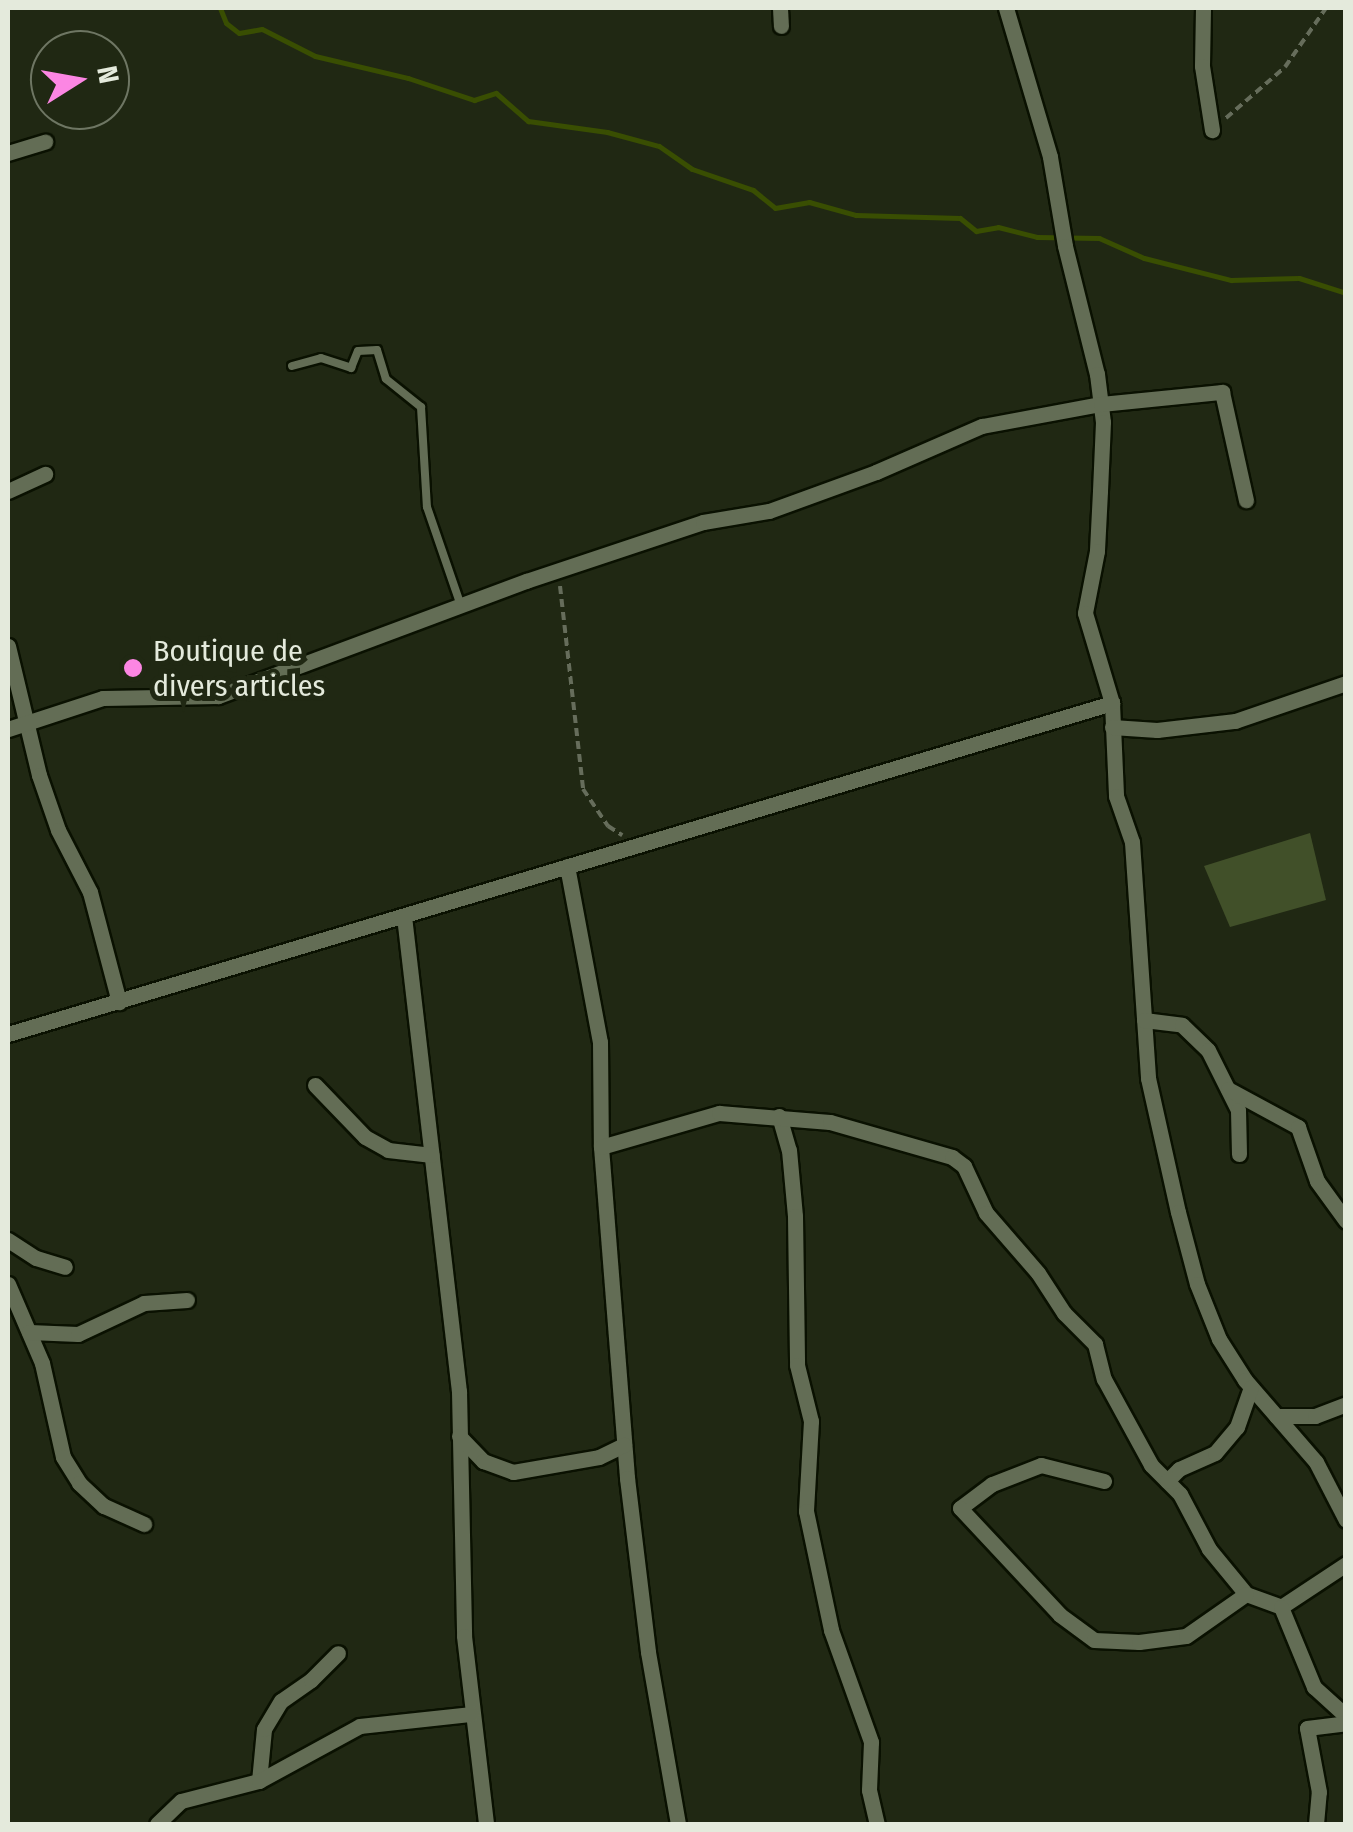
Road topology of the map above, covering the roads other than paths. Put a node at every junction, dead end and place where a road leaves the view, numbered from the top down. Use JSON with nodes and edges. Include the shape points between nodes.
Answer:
{"nodes":[{"id":1,"x":780,"y":8,"type":"edge"},
{"id":2,"x":1006,"y":8,"type":"edge"},
{"id":3,"x":1203,"y":8,"type":"edge"},
{"id":4,"x":781,"y":26,"type":"dead end"},
{"id":5,"x":1212,"y":130,"type":"road end"},
{"id":6,"x":45,"y":142,"type":"dead end"},
{"id":7,"x":8,"y":152,"type":"edge"},
{"id":8,"x":292,"y":366,"type":"dead end"},
{"id":9,"x":1101,"y":404,"type":"junction"},
{"id":10,"x":44,"y":474,"type":"dead end"},
{"id":11,"x":8,"y":491,"type":"edge"},
{"id":12,"x":1246,"y":500,"type":"dead end"},
{"id":13,"x":460,"y":603,"type":"junction"},
{"id":14,"x":8,"y":646,"type":"edge"},
{"id":15,"x":1346,"y":683,"type":"edge"},
{"id":16,"x":1112,"y":702,"type":"junction"},
{"id":17,"x":30,"y":725,"type":"junction"},
{"id":18,"x":1112,"y":726,"type":"junction"},
{"id":19,"x":8,"y":729,"type":"edge"},
{"id":20,"x":568,"y":866,"type":"junction"},
{"id":21,"x":404,"y":916,"type":"junction"},
{"id":22,"x":118,"y":1002,"type":"junction"},
{"id":23,"x":1144,"y":1020,"type":"junction"},
{"id":24,"x":8,"y":1034,"type":"edge"},
{"id":25,"x":315,"y":1084,"type":"dead end"},
{"id":26,"x":1228,"y":1089,"type":"junction"},
{"id":27,"x":779,"y":1116,"type":"junction"},
{"id":28,"x":601,"y":1147,"type":"junction"},
{"id":29,"x":1239,"y":1154,"type":"dead end"},
{"id":30,"x":432,"y":1155,"type":"junction"},
{"id":31,"x":1346,"y":1221,"type":"edge"},
{"id":32,"x":8,"y":1240,"type":"edge"},
{"id":33,"x":65,"y":1267,"type":"dead end"},
{"id":34,"x":8,"y":1284,"type":"edge"},
{"id":35,"x":187,"y":1300,"type":"dead end"},
{"id":36,"x":29,"y":1332,"type":"junction"},
{"id":37,"x":1251,"y":1387,"type":"junction"},
{"id":38,"x":1346,"y":1404,"type":"edge"},
{"id":39,"x":1276,"y":1416,"type":"junction"},
{"id":40,"x":459,"y":1436,"type":"junction"},
{"id":41,"x":624,"y":1445,"type":"junction"},
{"id":42,"x":1104,"y":1481,"type":"dead end"},
{"id":43,"x":1166,"y":1481,"type":"junction"},
{"id":44,"x":1346,"y":1520,"type":"edge"},
{"id":45,"x":144,"y":1524,"type":"dead end"},
{"id":46,"x":1346,"y":1564,"type":"edge"},
{"id":47,"x":1246,"y":1594,"type":"junction"},
{"id":48,"x":1281,"y":1607,"type":"junction"},
{"id":49,"x":338,"y":1652,"type":"dead end"},
{"id":50,"x":471,"y":1714,"type":"junction"},
{"id":51,"x":1346,"y":1719,"type":"edge"},
{"id":52,"x":259,"y":1781,"type":"junction"},
{"id":53,"x":157,"y":1824,"type":"edge"},
{"id":54,"x":486,"y":1824,"type":"edge"},
{"id":55,"x":678,"y":1824,"type":"edge"},
{"id":56,"x":877,"y":1824,"type":"edge"},
{"id":57,"x":1316,"y":1824,"type":"edge"}],
"edges":[{"from":1,"to":4,"type":"street"},
{"from":2,"to":9,"type":"street","via":[[1050,158]]},
{"from":3,"to":5,"type":"street","via":[[1202,66]]},
{"from":6,"to":7,"type":"street"},
{"from":8,"to":13,"type":"lane","via":[[321,358],[351,368],[358,352],[377,350],[386,379],[421,407],[427,507]]},
{"from":9,"to":12,"type":"street","via":[[1222,392]]},
{"from":9,"to":13,"type":"street","via":[[982,426],[769,511],[704,522]]},
{"from":9,"to":16,"type":"street","via":[[1097,551],[1085,612]]},
{"from":10,"to":11,"type":"street"},
{"from":13,"to":17,"type":"street","via":[[218,696],[103,698]]},
{"from":14,"to":17,"type":"street"},
{"from":15,"to":18,"type":"street","via":[[1236,722],[1157,730]]},
{"from":16,"to":18,"type":"street"},
{"from":16,"to":20,"type":"street"},
{"from":17,"to":19,"type":"street"},
{"from":17,"to":22,"type":"street","via":[[58,830],[90,892]]},
{"from":18,"to":23,"type":"street","via":[[1116,796],[1132,842]]},
{"from":20,"to":21,"type":"street"},
{"from":20,"to":28,"type":"street","via":[[600,1042]]},
{"from":21,"to":22,"type":"street"},
{"from":21,"to":30,"type":"street"},
{"from":22,"to":24,"type":"street"},
{"from":23,"to":26,"type":"street","via":[[1182,1025],[1208,1050]]},
{"from":23,"to":37,"type":"street","via":[[1148,1078],[1197,1284],[1219,1339]]},
{"from":25,"to":30,"type":"street","via":[[365,1137],[388,1150]]},
{"from":26,"to":29,"type":"street","via":[[1238,1110]]},
{"from":26,"to":31,"type":"street","via":[[1298,1127],[1317,1181]]},
{"from":27,"to":28,"type":"street","via":[[719,1113]]},
{"from":27,"to":43,"type":"street","via":[[900,1138],[964,1166],[986,1213],[1096,1344],[1104,1379]]},
{"from":27,"to":56,"type":"street","via":[[795,1216],[797,1364],[811,1421],[806,1511],[831,1630],[871,1742],[869,1790]]},
{"from":28,"to":41,"type":"street"},
{"from":30,"to":40,"type":"street"},
{"from":32,"to":33,"type":"street"},
{"from":34,"to":36,"type":"street"},
{"from":35,"to":36,"type":"street","via":[[144,1303],[78,1334]]},
{"from":36,"to":45,"type":"street","via":[[63,1457],[104,1506]]},
{"from":37,"to":39,"type":"street"},
{"from":37,"to":43,"type":"street","via":[[1237,1427],[1214,1452]]},
{"from":38,"to":39,"type":"street","via":[[1315,1416]]},
{"from":39,"to":44,"type":"street","via":[[1316,1462]]},
{"from":40,"to":41,"type":"street","via":[[482,1461],[513,1472],[598,1457]]},
{"from":40,"to":50,"type":"street"},
{"from":41,"to":55,"type":"street","via":[[648,1652]]},
{"from":42,"to":47,"type":"street","via":[[1041,1466],[992,1484],[960,1508],[1060,1615],[1094,1640],[1186,1636]]},
{"from":43,"to":47,"type":"street"},
{"from":46,"to":48,"type":"street"},
{"from":47,"to":48,"type":"street"},
{"from":48,"to":51,"type":"street","via":[[1314,1687]]},
{"from":49,"to":52,"type":"street","via":[[281,1701],[264,1729]]},
{"from":50,"to":52,"type":"street","via":[[360,1726]]},
{"from":50,"to":54,"type":"street"},
{"from":51,"to":57,"type":"street","via":[[1307,1728],[1319,1792]]},
{"from":52,"to":53,"type":"street","via":[[182,1802]]}]}
